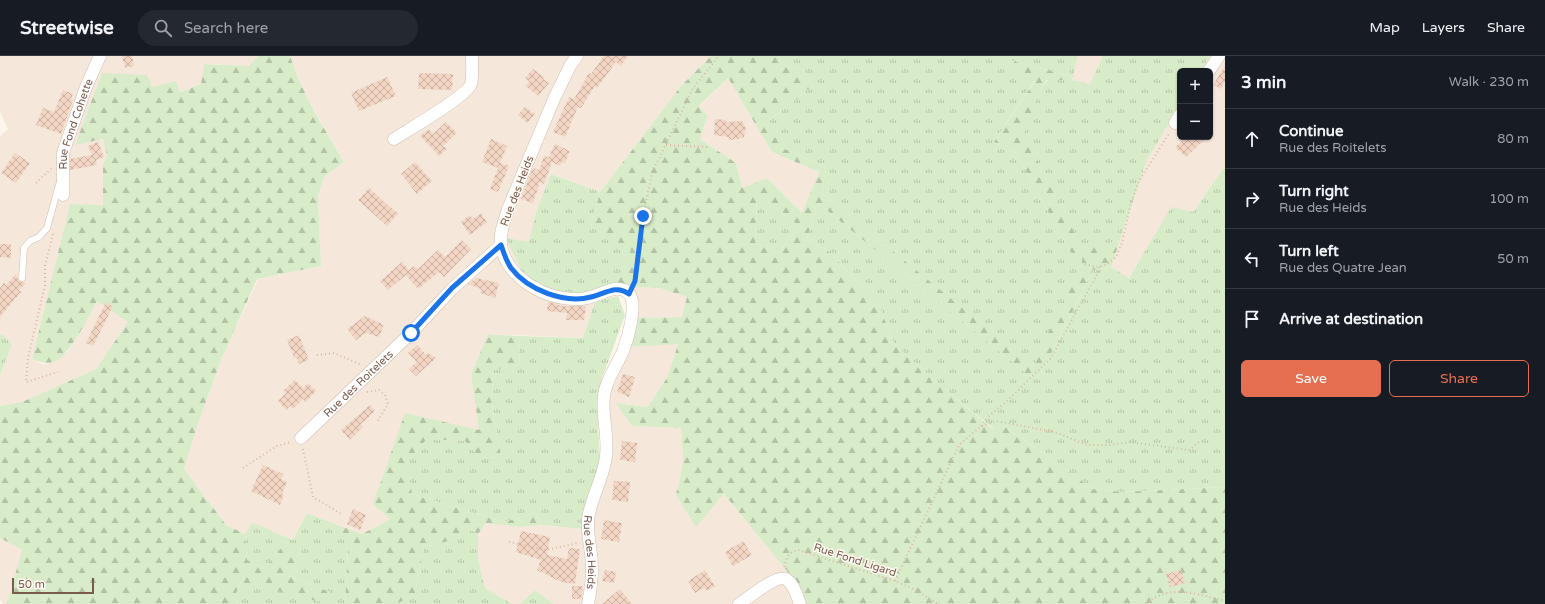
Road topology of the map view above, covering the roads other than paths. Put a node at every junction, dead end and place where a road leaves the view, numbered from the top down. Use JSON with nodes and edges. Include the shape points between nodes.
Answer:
{"nodes":[{"id":1,"x":100,"y":56,"type":"edge"},
{"id":2,"x":472,"y":56,"type":"edge"},
{"id":3,"x":577,"y":56,"type":"edge"},
{"id":4,"x":1219,"y":56,"type":"edge"},
{"id":5,"x":1211,"y":68,"type":"edge"},
{"id":6,"x":394,"y":139,"type":"dead end"},
{"id":7,"x":62,"y":174,"type":"junction"},
{"id":8,"x":63,"y":195,"type":"dead end"},
{"id":9,"x":501,"y":245,"type":"junction"},
{"id":10,"x":22,"y":278,"type":"dead end"},
{"id":11,"x":301,"y":438,"type":"road end"},
{"id":12,"x":588,"y":604,"type":"edge"},
{"id":13,"x":739,"y":604,"type":"edge"},
{"id":14,"x":800,"y":604,"type":"edge"}],
"edges":[{"from":1,"to":7,"type":"street","name":"Rue Fond Cohette","via":[[86,87],[63,153]]},
{"from":2,"to":6,"type":"street","via":[[471,84],[467,91]]},
{"from":3,"to":9,"type":"street","name":"Rue des Heids","via":[[554,99],[508,209]]},
{"from":4,"to":5,"type":"street"},
{"from":7,"to":8,"type":"street","name":"Rue Fond Cohette"},
{"from":7,"to":10,"type":"lane","via":[[47,228],[38,237],[30,240],[24,248]]},
{"from":9,"to":11,"type":"street","name":"Rue des Roitelets","via":[[452,288],[411,333]]},
{"from":9,"to":12,"type":"street","name":"Rue des Heids","via":[[510,266],[536,289],[554,296],[576,299],[591,298],[614,289],[623,290],[632,300],[630,328],[624,350],[606,387],[606,455],[588,514],[592,571]]},
{"from":13,"to":14,"type":"street","via":[[781,578],[790,583]]}]}
